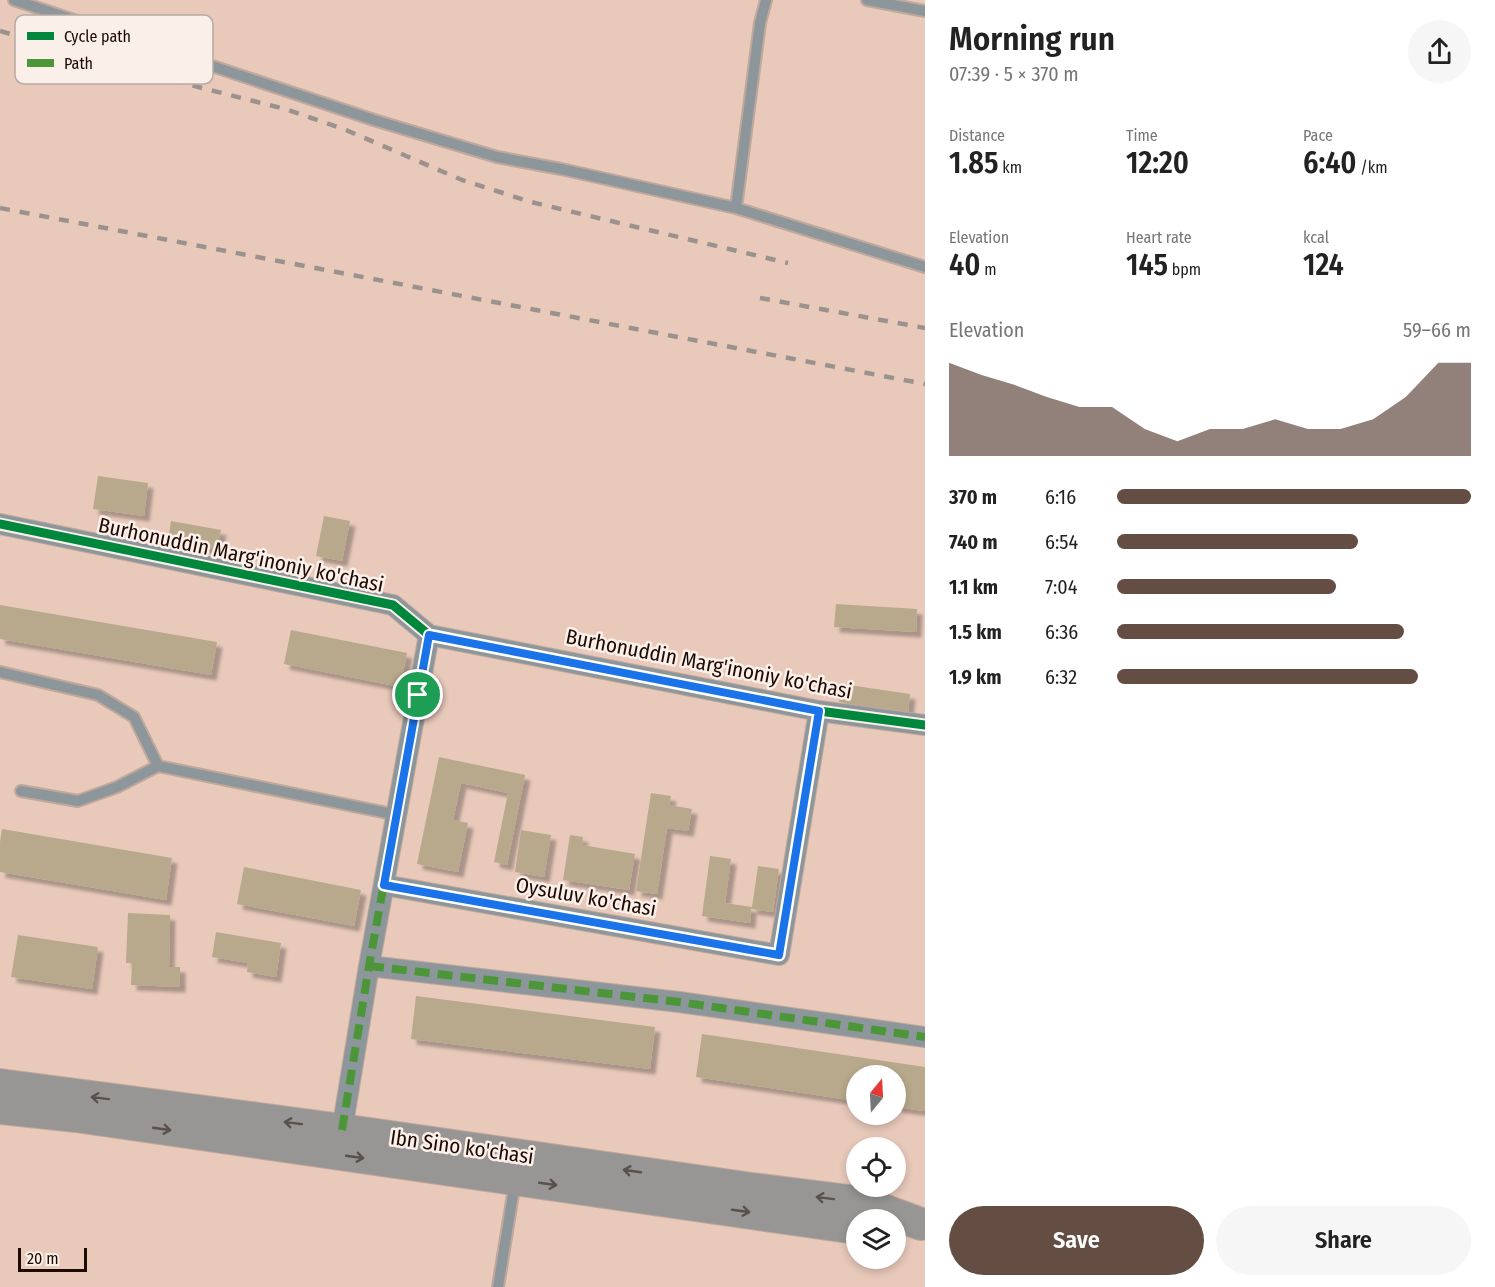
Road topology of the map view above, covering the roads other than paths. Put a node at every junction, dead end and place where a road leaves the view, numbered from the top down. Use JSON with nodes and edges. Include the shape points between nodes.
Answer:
{"nodes":[{"id":1,"x":14,"y":0,"type":"edge"},
{"id":2,"x":766,"y":0,"type":"edge"},
{"id":3,"x":867,"y":0,"type":"edge"},
{"id":4,"x":925,"y":11,"type":"edge"},
{"id":5,"x":59,"y":15,"type":"edge"},
{"id":6,"x":213,"y":66,"type":"edge"},
{"id":7,"x":736,"y":208,"type":"junction"},
{"id":8,"x":925,"y":267,"type":"edge"},
{"id":9,"x":0,"y":524,"type":"edge"},
{"id":10,"x":429,"y":635,"type":"junction"},
{"id":11,"x":0,"y":672,"type":"edge"},
{"id":12,"x":819,"y":711,"type":"junction"},
{"id":13,"x":925,"y":725,"type":"edge"},
{"id":14,"x":158,"y":766,"type":"junction"},
{"id":15,"x":21,"y":791,"type":"dead end"},
{"id":16,"x":397,"y":815,"type":"junction"},
{"id":17,"x":384,"y":885,"type":"junction"},
{"id":18,"x":369,"y":966,"type":"junction"},
{"id":19,"x":925,"y":1037,"type":"edge"},
{"id":20,"x":0,"y":1085,"type":"edge"},
{"id":21,"x":0,"y":1107,"type":"edge"},
{"id":22,"x":342,"y":1130,"type":"junction"},
{"id":23,"x":515,"y":1179,"type":"junction"},
{"id":24,"x":914,"y":1225,"type":"edge"},
{"id":25,"x":846,"y":1227,"type":"edge"},
{"id":26,"x":498,"y":1287,"type":"edge"}],
"edges":[{"from":1,"to":5,"type":"lane"},
{"from":2,"to":7,"type":"lane"},
{"from":3,"to":4,"type":"lane"},
{"from":6,"to":7,"type":"lane","via":[[497,157]]},
{"from":7,"to":8,"type":"lane"},
{"from":9,"to":10,"type":"street","name":"Burhonuddin Marg'inoniy ko'chasi","via":[[393,605]]},
{"from":10,"to":12,"type":"street","name":"Burhonuddin Marg'inoniy ko'chasi"},
{"from":10,"to":16,"type":"street"},
{"from":11,"to":14,"type":"lane","via":[[98,694],[134,717]]},
{"from":12,"to":13,"type":"street","name":"Burhonuddin Marg'inoniy ko'chasi"},
{"from":12,"to":17,"type":"street","name":"Oysuluv ko'chasi","via":[[779,955]]},
{"from":14,"to":15,"type":"lane","via":[[78,801]]},
{"from":14,"to":16,"type":"lane"},
{"from":16,"to":17,"type":"street"},
{"from":17,"to":18,"type":"street"},
{"from":18,"to":19,"type":"street","via":[[679,1002]]},
{"from":18,"to":22,"type":"street"},
{"from":22,"to":20,"type":"main road","name":"Ibn Sino ko'chasi","one_way":true},
{"from":21,"to":23,"type":"main road","name":"Ibn Sino ko'chasi","one_way":true},
{"from":24,"to":22,"type":"main road","name":"Ibn Sino ko'chasi","one_way":true,"via":[[864,1203]]},
{"from":23,"to":25,"type":"main road","name":"Ibn Sino ko'chasi","one_way":true},
{"from":23,"to":26,"type":"lane"}]}
